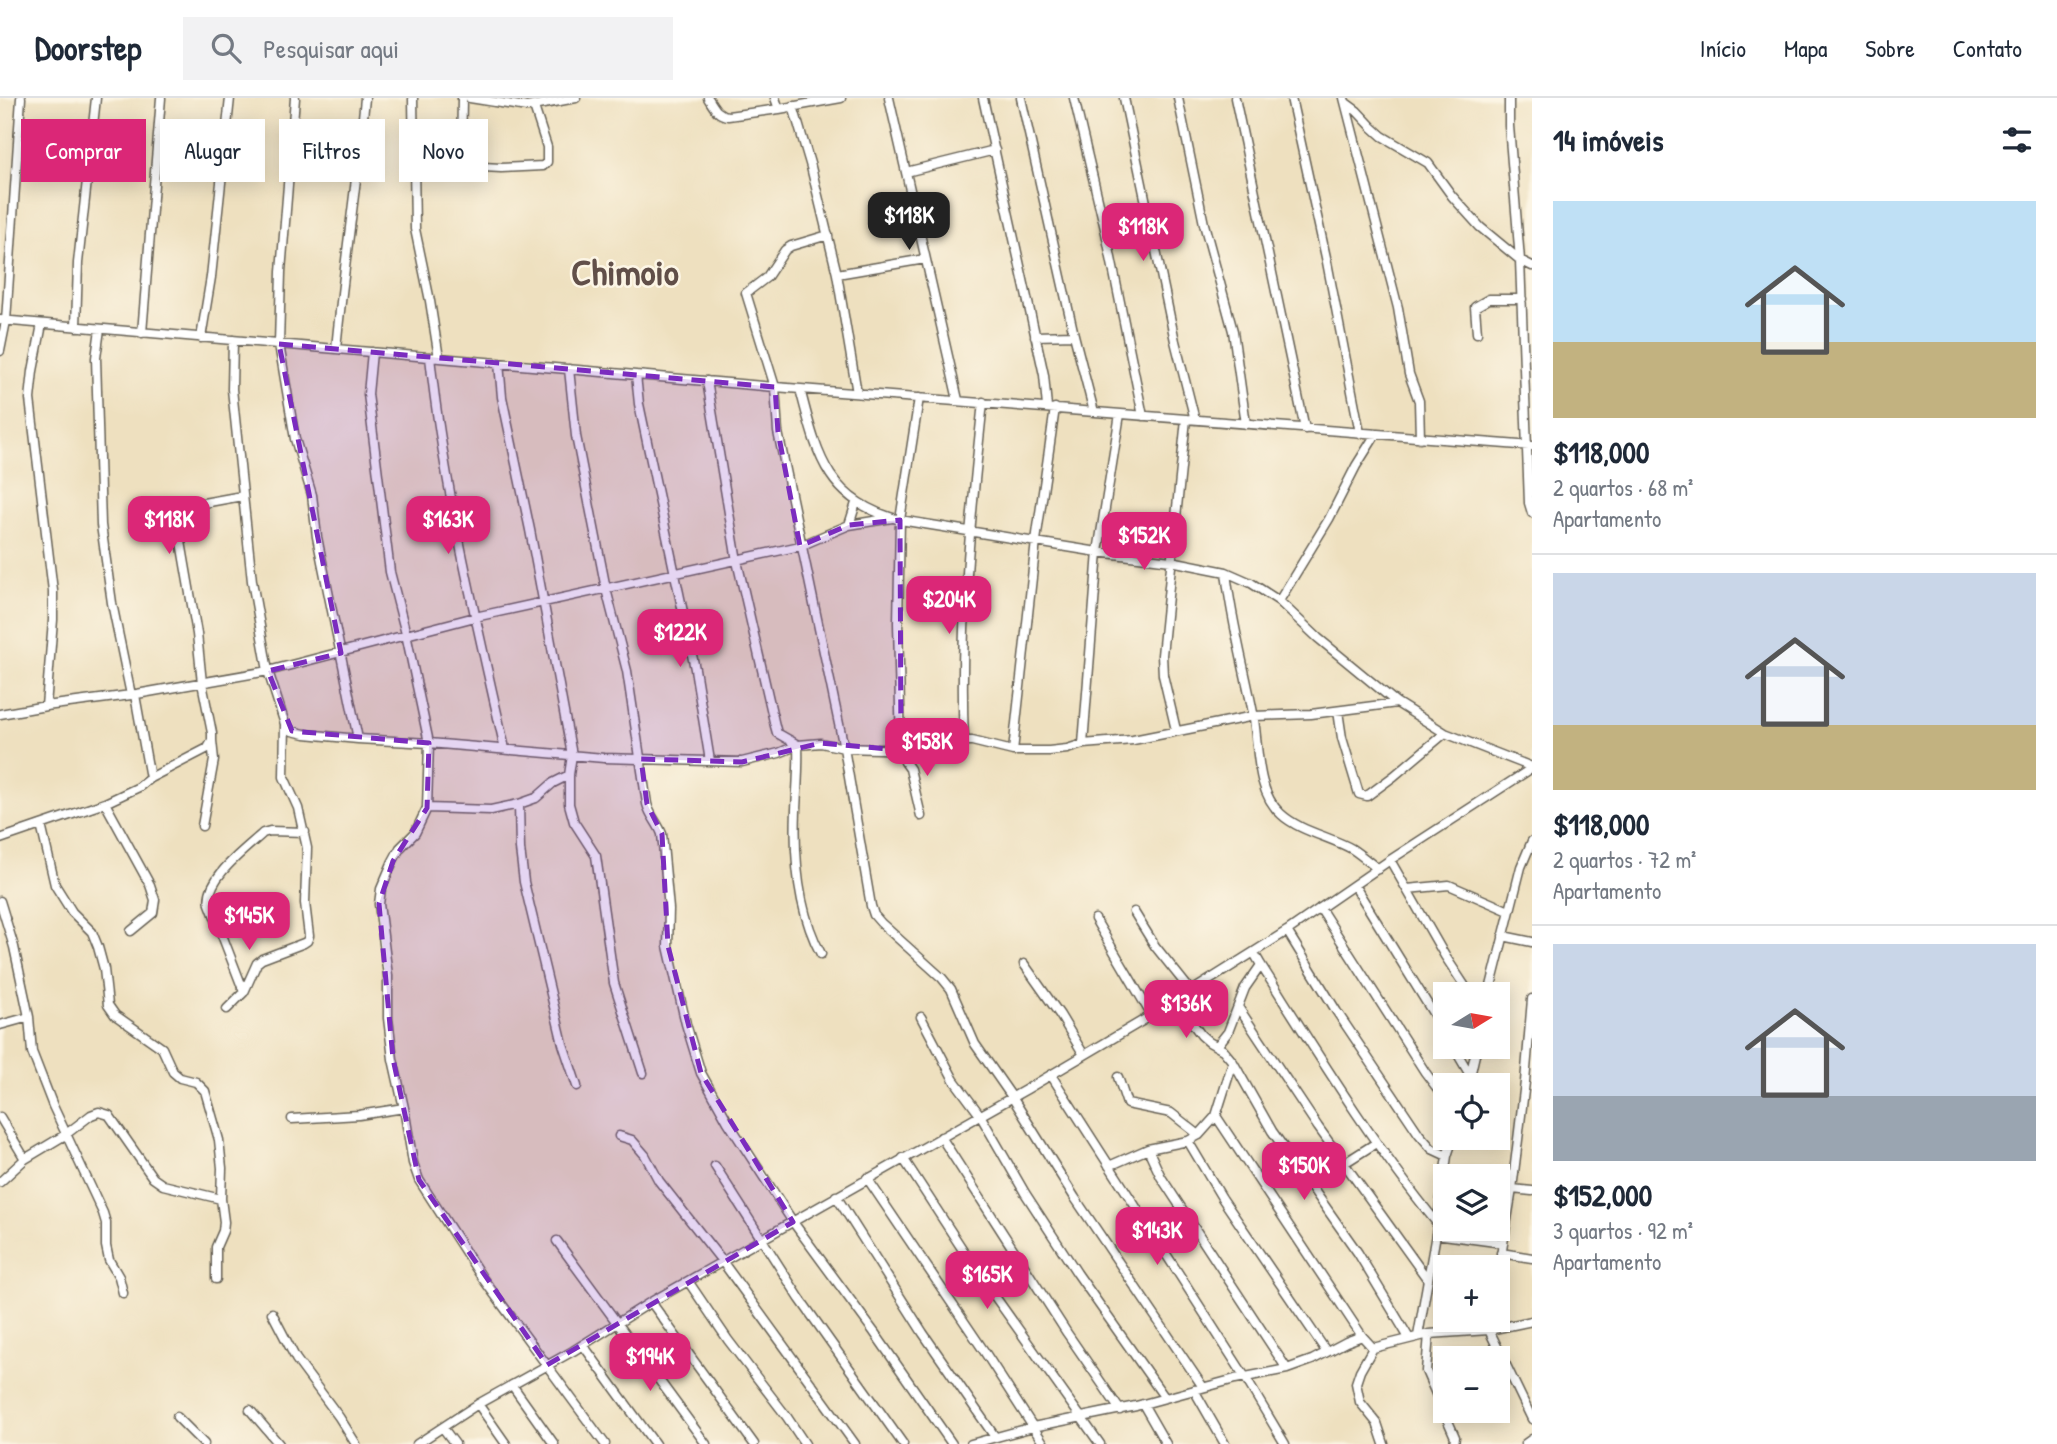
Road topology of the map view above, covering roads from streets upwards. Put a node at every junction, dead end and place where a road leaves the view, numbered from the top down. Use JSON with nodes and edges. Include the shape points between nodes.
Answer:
{"nodes":[{"id":1,"x":21,"y":98,"type":"edge"},
{"id":2,"x":96,"y":98,"type":"edge"},
{"id":3,"x":161,"y":98,"type":"edge"},
{"id":4,"x":230,"y":98,"type":"edge"},
{"id":5,"x":295,"y":98,"type":"edge"},
{"id":6,"x":365,"y":98,"type":"edge"},
{"id":7,"x":413,"y":98,"type":"edge"},
{"id":8,"x":462,"y":98,"type":"edge"},
{"id":9,"x":576,"y":98,"type":"edge"},
{"id":10,"x":708,"y":98,"type":"edge"},
{"id":11,"x":775,"y":98,"type":"edge"},
{"id":12,"x":840,"y":98,"type":"edge"},
{"id":13,"x":889,"y":98,"type":"edge"},
{"id":14,"x":983,"y":98,"type":"edge"},
{"id":15,"x":1021,"y":98,"type":"edge"},
{"id":16,"x":1074,"y":98,"type":"edge"},
{"id":17,"x":1124,"y":98,"type":"edge"},
{"id":18,"x":1178,"y":98,"type":"edge"},
{"id":19,"x":1235,"y":98,"type":"edge"},
{"id":20,"x":1291,"y":98,"type":"edge"},
{"id":21,"x":1509,"y":98,"type":"edge"},
{"id":22,"x":476,"y":99,"type":"edge"},
{"id":23,"x":553,"y":100,"type":"edge"},
{"id":24,"x":1345,"y":100,"type":"edge"},
{"id":25,"x":793,"y":106,"type":"junction"},
{"id":26,"x":534,"y":107,"type":"junction"},
{"id":27,"x":779,"y":108,"type":"junction"},
{"id":28,"x":995,"y":150,"type":"junction"},
{"id":29,"x":906,"y":172,"type":"junction"},
{"id":30,"x":828,"y":235,"type":"junction"},
{"id":31,"x":925,"y":259,"type":"junction"},
{"id":32,"x":1520,"y":260,"type":"junction"},
{"id":33,"x":1532,"y":266,"type":"edge"},
{"id":34,"x":838,"y":274,"type":"junction"},
{"id":35,"x":1521,"y":299,"type":"junction"},
{"id":36,"x":3,"y":321,"type":"edge"},
{"id":37,"x":42,"y":324,"type":"junction"},
{"id":38,"x":76,"y":327,"type":"junction"},
{"id":39,"x":100,"y":329,"type":"junction"},
{"id":40,"x":142,"y":333,"type":"junction"},
{"id":41,"x":1476,"y":333,"type":"dead end"},
{"id":42,"x":1074,"y":335,"type":"junction"},
{"id":43,"x":1035,"y":336,"type":"junction"},
{"id":44,"x":201,"y":338,"type":"junction"},
{"id":45,"x":233,"y":341,"type":"junction"},
{"id":46,"x":279,"y":344,"type":"junction"},
{"id":47,"x":336,"y":349,"type":"junction"},
{"id":48,"x":0,"y":351,"type":"edge"},
{"id":49,"x":372,"y":352,"type":"junction"},
{"id":50,"x":434,"y":357,"type":"junction"},
{"id":51,"x":499,"y":363,"type":"junction"},
{"id":52,"x":569,"y":369,"type":"junction"},
{"id":53,"x":636,"y":375,"type":"junction"},
{"id":54,"x":707,"y":381,"type":"junction"},
{"id":55,"x":775,"y":387,"type":"junction"},
{"id":56,"x":800,"y":388,"type":"junction"},
{"id":57,"x":858,"y":393,"type":"junction"},
{"id":58,"x":919,"y":398,"type":"junction"},
{"id":59,"x":958,"y":400,"type":"junction"},
{"id":60,"x":983,"y":402,"type":"junction"},
{"id":61,"x":1051,"y":408,"type":"junction"},
{"id":62,"x":1094,"y":412,"type":"junction"},
{"id":63,"x":1120,"y":414,"type":"junction"},
{"id":64,"x":1143,"y":416,"type":"junction"},
{"id":65,"x":1190,"y":420,"type":"junction"},
{"id":66,"x":1246,"y":424,"type":"junction"},
{"id":67,"x":1305,"y":429,"type":"junction"},
{"id":68,"x":1360,"y":433,"type":"junction"},
{"id":69,"x":1376,"y":434,"type":"junction"},
{"id":70,"x":1420,"y":438,"type":"junction"},
{"id":71,"x":1530,"y":446,"type":"edge"},
{"id":72,"x":242,"y":496,"type":"junction"},
{"id":73,"x":856,"y":503,"type":"junction"},
{"id":74,"x":1532,"y":513,"type":"edge"},
{"id":75,"x":896,"y":519,"type":"junction"},
{"id":76,"x":849,"y":526,"type":"junction"},
{"id":77,"x":970,"y":531,"type":"junction"},
{"id":78,"x":1036,"y":541,"type":"junction"},
{"id":79,"x":800,"y":546,"type":"junction"},
{"id":80,"x":1098,"y":552,"type":"junction"},
{"id":81,"x":737,"y":561,"type":"junction"},
{"id":82,"x":1171,"y":561,"type":"junction"},
{"id":83,"x":1226,"y":572,"type":"junction"},
{"id":84,"x":675,"y":573,"type":"junction"},
{"id":85,"x":606,"y":589,"type":"junction"},
{"id":86,"x":1279,"y":601,"type":"junction"},
{"id":87,"x":542,"y":603,"type":"junction"},
{"id":88,"x":475,"y":617,"type":"junction"},
{"id":89,"x":407,"y":634,"type":"junction"},
{"id":90,"x":341,"y":653,"type":"junction"},
{"id":91,"x":268,"y":671,"type":"junction"},
{"id":92,"x":202,"y":683,"type":"junction"},
{"id":93,"x":133,"y":695,"type":"junction"},
{"id":94,"x":1397,"y":703,"type":"junction"},
{"id":95,"x":46,"y":706,"type":"junction"},
{"id":96,"x":1338,"y":711,"type":"junction"},
{"id":97,"x":0,"y":714,"type":"edge"},
{"id":98,"x":1254,"y":716,"type":"junction"},
{"id":99,"x":285,"y":724,"type":"junction"},
{"id":100,"x":1176,"y":730,"type":"junction"},
{"id":101,"x":1445,"y":733,"type":"junction"},
{"id":102,"x":358,"y":739,"type":"junction"},
{"id":103,"x":212,"y":741,"type":"junction"},
{"id":104,"x":964,"y":741,"type":"junction"},
{"id":105,"x":429,"y":743,"type":"junction"},
{"id":106,"x":1083,"y":744,"type":"junction"},
{"id":107,"x":798,"y":745,"type":"junction"},
{"id":108,"x":844,"y":748,"type":"junction"},
{"id":109,"x":505,"y":749,"type":"junction"},
{"id":110,"x":901,"y":750,"type":"junction"},
{"id":111,"x":1013,"y":751,"type":"junction"},
{"id":112,"x":572,"y":755,"type":"junction"},
{"id":113,"x":640,"y":759,"type":"junction"},
{"id":114,"x":710,"y":761,"type":"junction"},
{"id":115,"x":1532,"y":767,"type":"edge"},
{"id":116,"x":569,"y":775,"type":"junction"},
{"id":117,"x":150,"y":778,"type":"junction"},
{"id":118,"x":105,"y":803,"type":"junction"},
{"id":119,"x":519,"y":804,"type":"junction"},
{"id":120,"x":427,"y":808,"type":"junction"},
{"id":121,"x":921,"y":816,"type":"dead end"},
{"id":122,"x":41,"y":825,"type":"junction"},
{"id":123,"x":202,"y":826,"type":"dead end"},
{"id":124,"x":305,"y":832,"type":"junction"},
{"id":125,"x":0,"y":839,"type":"edge"},
{"id":126,"x":1532,"y":841,"type":"edge"},
{"id":127,"x":1390,"y":860,"type":"junction"},
{"id":128,"x":1378,"y":869,"type":"junction"},
{"id":129,"x":1354,"y":885,"type":"junction"},
{"id":130,"x":1407,"y":889,"type":"junction"},
{"id":131,"x":0,"y":901,"type":"edge"},
{"id":132,"x":1320,"y":908,"type":"junction"},
{"id":133,"x":1509,"y":911,"type":"junction"},
{"id":134,"x":1134,"y":912,"type":"dead end"},
{"id":135,"x":1095,"y":919,"type":"dead end"},
{"id":136,"x":131,"y":931,"type":"dead end"},
{"id":137,"x":1287,"y":931,"type":"junction"},
{"id":138,"x":1503,"y":936,"type":"junction"},
{"id":139,"x":1532,"y":942,"type":"edge"},
{"id":140,"x":1254,"y":953,"type":"junction"},
{"id":141,"x":821,"y":954,"type":"dead end"},
{"id":142,"x":1024,"y":964,"type":"dead end"},
{"id":143,"x":1261,"y":965,"type":"junction"},
{"id":144,"x":1462,"y":982,"type":"edge"},
{"id":145,"x":1492,"y":982,"type":"edge"},
{"id":146,"x":1191,"y":991,"type":"junction"},
{"id":147,"x":244,"y":992,"type":"junction"},
{"id":148,"x":1532,"y":999,"type":"edge"},
{"id":149,"x":1176,"y":1001,"type":"junction"},
{"id":150,"x":1238,"y":1007,"type":"junction"},
{"id":151,"x":227,"y":1009,"type":"dead end"},
{"id":152,"x":1433,"y":1013,"type":"edge"},
{"id":153,"x":1152,"y":1016,"type":"junction"},
{"id":154,"x":29,"y":1017,"type":"junction"},
{"id":155,"x":921,"y":1017,"type":"dead end"},
{"id":156,"x":0,"y":1025,"type":"edge"},
{"id":157,"x":1530,"y":1028,"type":"edge"},
{"id":158,"x":1217,"y":1046,"type":"junction"},
{"id":159,"x":1084,"y":1055,"type":"junction"},
{"id":160,"x":1233,"y":1062,"type":"junction"},
{"id":161,"x":643,"y":1073,"type":"dead end"},
{"id":162,"x":1051,"y":1075,"type":"junction"},
{"id":163,"x":1118,"y":1077,"type":"dead end"},
{"id":164,"x":1433,"y":1082,"type":"edge"},
{"id":165,"x":1529,"y":1082,"type":"edge"},
{"id":166,"x":577,"y":1086,"type":"dead end"},
{"id":167,"x":1012,"y":1097,"type":"junction"},
{"id":168,"x":404,"y":1108,"type":"junction"},
{"id":169,"x":979,"y":1115,"type":"junction"},
{"id":170,"x":1216,"y":1116,"type":"junction"},
{"id":171,"x":0,"y":1117,"type":"edge"},
{"id":172,"x":292,"y":1119,"type":"dead end"},
{"id":173,"x":65,"y":1135,"type":"junction"},
{"id":174,"x":1199,"y":1135,"type":"junction"},
{"id":175,"x":619,"y":1136,"type":"dead end"},
{"id":176,"x":941,"y":1137,"type":"junction"},
{"id":177,"x":1188,"y":1141,"type":"junction"},
{"id":178,"x":1376,"y":1143,"type":"junction"},
{"id":179,"x":1148,"y":1149,"type":"junction"},
{"id":180,"x":1449,"y":1150,"type":"edge"},
{"id":181,"x":1447,"y":1156,"type":"junction"},
{"id":182,"x":25,"y":1158,"type":"junction"},
{"id":183,"x":903,"y":1158,"type":"junction"},
{"id":184,"x":1343,"y":1164,"type":"junction"},
{"id":185,"x":1446,"y":1164,"type":"edge"},
{"id":186,"x":715,"y":1166,"type":"dead end"},
{"id":187,"x":1109,"y":1166,"type":"junction"},
{"id":188,"x":867,"y":1178,"type":"junction"},
{"id":189,"x":0,"y":1182,"type":"edge"},
{"id":190,"x":1512,"y":1189,"type":"junction"},
{"id":191,"x":1532,"y":1191,"type":"edge"},
{"id":192,"x":836,"y":1196,"type":"junction"},
{"id":193,"x":221,"y":1199,"type":"junction"},
{"id":194,"x":1433,"y":1218,"type":"edge"},
{"id":195,"x":793,"y":1222,"type":"junction"},
{"id":196,"x":761,"y":1239,"type":"junction"},
{"id":197,"x":557,"y":1241,"type":"dead end"},
{"id":198,"x":1435,"y":1241,"type":"edge"},
{"id":199,"x":1488,"y":1241,"type":"edge"},
{"id":200,"x":1503,"y":1243,"type":"junction"},
{"id":201,"x":1502,"y":1253,"type":"joint"},
{"id":202,"x":1532,"y":1258,"type":"edge"},
{"id":203,"x":722,"y":1261,"type":"junction"},
{"id":204,"x":216,"y":1279,"type":"dead end"},
{"id":205,"x":1428,"y":1280,"type":"junction"},
{"id":206,"x":688,"y":1281,"type":"junction"},
{"id":207,"x":123,"y":1293,"type":"dead end"},
{"id":208,"x":651,"y":1302,"type":"junction"},
{"id":209,"x":272,"y":1313,"type":"dead end"},
{"id":210,"x":1532,"y":1321,"type":"edge"},
{"id":211,"x":619,"y":1323,"type":"junction"},
{"id":212,"x":1510,"y":1326,"type":"edge"},
{"id":213,"x":1459,"y":1332,"type":"edge"},
{"id":214,"x":1490,"y":1332,"type":"edge"},
{"id":215,"x":1429,"y":1334,"type":"junction"},
{"id":216,"x":1363,"y":1336,"type":"junction"},
{"id":217,"x":1418,"y":1336,"type":"junction"},
{"id":218,"x":1409,"y":1338,"type":"junction"},
{"id":219,"x":583,"y":1345,"type":"junction"},
{"id":220,"x":1373,"y":1348,"type":"junction"},
{"id":221,"x":1326,"y":1351,"type":"junction"},
{"id":222,"x":547,"y":1365,"type":"junction"},
{"id":223,"x":1287,"y":1369,"type":"junction"},
{"id":224,"x":1245,"y":1377,"type":"junction"},
{"id":225,"x":512,"y":1385,"type":"junction"},
{"id":226,"x":1199,"y":1389,"type":"junction"},
{"id":227,"x":1165,"y":1398,"type":"junction"},
{"id":228,"x":1143,"y":1404,"type":"junction"},
{"id":229,"x":478,"y":1405,"type":"junction"},
{"id":230,"x":1120,"y":1409,"type":"junction"},
{"id":231,"x":250,"y":1410,"type":"dead end"},
{"id":232,"x":177,"y":1417,"type":"dead end"},
{"id":233,"x":1081,"y":1418,"type":"junction"},
{"id":234,"x":1532,"y":1419,"type":"edge"},
{"id":235,"x":1033,"y":1427,"type":"junction"},
{"id":236,"x":443,"y":1428,"type":"junction"},
{"id":237,"x":995,"y":1437,"type":"junction"},
{"id":238,"x":1532,"y":1439,"type":"edge"},
{"id":239,"x":986,"y":1442,"type":"edge"},
{"id":240,"x":204,"y":1444,"type":"edge"},
{"id":241,"x":279,"y":1444,"type":"edge"},
{"id":242,"x":356,"y":1444,"type":"edge"},
{"id":243,"x":417,"y":1444,"type":"edge"},
{"id":244,"x":455,"y":1444,"type":"edge"},
{"id":245,"x":506,"y":1444,"type":"edge"},
{"id":246,"x":554,"y":1444,"type":"edge"},
{"id":247,"x":605,"y":1444,"type":"edge"},
{"id":248,"x":656,"y":1444,"type":"edge"},
{"id":249,"x":706,"y":1444,"type":"edge"},
{"id":250,"x":754,"y":1444,"type":"edge"},
{"id":251,"x":805,"y":1444,"type":"edge"},
{"id":252,"x":856,"y":1444,"type":"edge"},
{"id":253,"x":903,"y":1444,"type":"edge"},
{"id":254,"x":952,"y":1444,"type":"edge"},
{"id":255,"x":971,"y":1444,"type":"edge"},
{"id":256,"x":1044,"y":1444,"type":"edge"},
{"id":257,"x":1100,"y":1444,"type":"edge"},
{"id":258,"x":1166,"y":1444,"type":"edge"},
{"id":259,"x":1225,"y":1444,"type":"edge"},
{"id":260,"x":1285,"y":1444,"type":"edge"},
{"id":261,"x":1384,"y":1444,"type":"edge"},
{"id":262,"x":1454,"y":1444,"type":"edge"},
{"id":263,"x":1525,"y":1444,"type":"edge"}],
"edges":[{"from":1,"to":36,"type":"street"},
{"from":2,"to":38,"type":"street","via":[[78,263]]},
{"from":3,"to":40,"type":"street"},
{"from":4,"to":44,"type":"street"},
{"from":5,"to":46,"type":"street"},
{"from":6,"to":47,"type":"street"},
{"from":7,"to":50,"type":"street","via":[[415,229],[430,301]]},
{"from":8,"to":26,"type":"street","via":[[461,159],[465,166],[543,166],[547,162],[545,139]]},
{"from":9,"to":23,"type":"street"},
{"from":10,"to":27,"type":"street","via":[[717,112],[728,117]]},
{"from":11,"to":27,"type":"street"},
{"from":12,"to":25,"type":"street"},
{"from":13,"to":29,"type":"street"},
{"from":14,"to":28,"type":"street"},
{"from":15,"to":42,"type":"street"},
{"from":16,"to":64,"type":"street"},
{"from":17,"to":65,"type":"street"},
{"from":18,"to":66,"type":"street","via":[[1204,224],[1233,331]]},
{"from":19,"to":67,"type":"street"},
{"from":20,"to":68,"type":"street"},
{"from":21,"to":32,"type":"street"},
{"from":22,"to":26,"type":"street"},
{"from":23,"to":26,"type":"street"},
{"from":24,"to":32,"type":"street","via":[[1382,136],[1428,163],[1461,207]]},
{"from":24,"to":70,"type":"street","via":[[1419,401]]},
{"from":25,"to":27,"type":"street"},
{"from":25,"to":30,"type":"street"},
{"from":28,"to":29,"type":"street"},
{"from":28,"to":43,"type":"street"},
{"from":29,"to":31,"type":"street"},
{"from":30,"to":34,"type":"street"},
{"from":30,"to":55,"type":"street","via":[[785,250],[767,277],[746,293]]},
{"from":31,"to":34,"type":"street"},
{"from":31,"to":59,"type":"street"},
{"from":32,"to":33,"type":"street"},
{"from":32,"to":35,"type":"street"},
{"from":34,"to":57,"type":"street"},
{"from":35,"to":41,"type":"street","via":[[1489,299],[1479,304],[1474,310]]},
{"from":35,"to":71,"type":"street"},
{"from":36,"to":37,"type":"street"},
{"from":36,"to":48,"type":"street"},
{"from":37,"to":38,"type":"street"},
{"from":37,"to":95,"type":"street","via":[[30,399],[53,591]]},
{"from":38,"to":39,"type":"street"},
{"from":39,"to":40,"type":"street"},
{"from":39,"to":93,"type":"street","via":[[96,358],[101,525],[112,603]]},
{"from":40,"to":44,"type":"street"},
{"from":42,"to":43,"type":"street"},
{"from":42,"to":62,"type":"street"},
{"from":43,"to":61,"type":"street"},
{"from":44,"to":45,"type":"street"},
{"from":45,"to":46,"type":"street"},
{"from":45,"to":72,"type":"street","via":[[232,390]]},
{"from":46,"to":47,"type":"street"},
{"from":46,"to":90,"type":"street"},
{"from":47,"to":49,"type":"street"},
{"from":49,"to":50,"type":"street"},
{"from":49,"to":89,"type":"street","via":[[370,424],[390,572]]},
{"from":50,"to":51,"type":"street"},
{"from":50,"to":88,"type":"street","via":[[445,467]]},
{"from":51,"to":52,"type":"street"},
{"from":51,"to":87,"type":"street"},
{"from":52,"to":53,"type":"street"},
{"from":52,"to":85,"type":"street","via":[[576,436]]},
{"from":53,"to":54,"type":"street"},
{"from":53,"to":84,"type":"street"},
{"from":54,"to":55,"type":"street"},
{"from":54,"to":81,"type":"street"},
{"from":55,"to":56,"type":"street"},
{"from":55,"to":79,"type":"street","via":[[778,432]]},
{"from":56,"to":57,"type":"street"},
{"from":56,"to":73,"type":"street","via":[[816,449],[835,481]]},
{"from":57,"to":58,"type":"street"},
{"from":58,"to":59,"type":"street"},
{"from":58,"to":75,"type":"street"},
{"from":59,"to":60,"type":"street"},
{"from":60,"to":61,"type":"street"},
{"from":60,"to":77,"type":"street"},
{"from":61,"to":62,"type":"street"},
{"from":61,"to":78,"type":"street"},
{"from":62,"to":63,"type":"street"},
{"from":63,"to":64,"type":"street"},
{"from":63,"to":80,"type":"street"},
{"from":64,"to":65,"type":"street"},
{"from":65,"to":66,"type":"street"},
{"from":65,"to":82,"type":"street"},
{"from":66,"to":67,"type":"street"},
{"from":67,"to":68,"type":"street"},
{"from":68,"to":69,"type":"street"},
{"from":69,"to":70,"type":"street"},
{"from":69,"to":86,"type":"street"},
{"from":70,"to":71,"type":"street"},
{"from":71,"to":74,"type":"street"},
{"from":72,"to":91,"type":"street"},
{"from":72,"to":92,"type":"street","via":[[187,506],[180,512]]},
{"from":73,"to":75,"type":"street"},
{"from":73,"to":76,"type":"street"},
{"from":75,"to":76,"type":"street"},
{"from":75,"to":77,"type":"street"},
{"from":75,"to":110,"type":"street"},
{"from":76,"to":79,"type":"street"},
{"from":77,"to":78,"type":"street"},
{"from":77,"to":104,"type":"street","via":[[962,673]]},
{"from":78,"to":80,"type":"street"},
{"from":78,"to":111,"type":"street"},
{"from":79,"to":81,"type":"street"},
{"from":79,"to":108,"type":"street"},
{"from":80,"to":82,"type":"street"},
{"from":80,"to":106,"type":"street"},
{"from":81,"to":84,"type":"street"},
{"from":81,"to":107,"type":"street","via":[[777,733]]},
{"from":82,"to":83,"type":"street"},
{"from":82,"to":100,"type":"street","via":[[1162,655]]},
{"from":83,"to":86,"type":"street"},
{"from":83,"to":98,"type":"street"},
{"from":84,"to":85,"type":"street"},
{"from":84,"to":114,"type":"street"},
{"from":85,"to":87,"type":"street"},
{"from":85,"to":113,"type":"street","via":[[627,671]]},
{"from":86,"to":94,"type":"street"},
{"from":87,"to":88,"type":"street"},
{"from":87,"to":112,"type":"street"},
{"from":88,"to":89,"type":"street"},
{"from":88,"to":109,"type":"street"},
{"from":89,"to":90,"type":"street"},
{"from":89,"to":105,"type":"street"},
{"from":90,"to":91,"type":"street"},
{"from":90,"to":102,"type":"street"},
{"from":91,"to":92,"type":"street"},
{"from":91,"to":99,"type":"street"},
{"from":92,"to":93,"type":"street"},
{"from":92,"to":103,"type":"street"},
{"from":93,"to":95,"type":"street"},
{"from":93,"to":117,"type":"street"},
{"from":94,"to":96,"type":"street"},
{"from":94,"to":101,"type":"street"},
{"from":95,"to":97,"type":"street"},
{"from":96,"to":98,"type":"street"},
{"from":96,"to":101,"type":"street","via":[[1345,749],[1362,796]]},
{"from":98,"to":100,"type":"street"},
{"from":98,"to":128,"type":"street","via":[[1256,749],[1269,800],[1282,815],[1352,849]]},
{"from":99,"to":102,"type":"street","via":[[305,734]]},
{"from":99,"to":124,"type":"street","via":[[284,777]]},
{"from":100,"to":106,"type":"street"},
{"from":101,"to":115,"type":"street"},
{"from":102,"to":105,"type":"street"},
{"from":103,"to":117,"type":"street","via":[[208,748]]},
{"from":103,"to":123,"type":"street","via":[[214,760]]},
{"from":104,"to":110,"type":"street","via":[[949,751]]},
{"from":104,"to":111,"type":"street"},
{"from":105,"to":109,"type":"street"},
{"from":105,"to":120,"type":"street"},
{"from":106,"to":111,"type":"street","via":[[1049,751]]},
{"from":107,"to":108,"type":"street"},
{"from":107,"to":114,"type":"street","via":[[742,762]]},
{"from":107,"to":141,"type":"street","via":[[797,862],[812,938]]},
{"from":108,"to":110,"type":"street"},
{"from":108,"to":167,"type":"street","via":[[874,915],[951,989],[975,1044]]},
{"from":109,"to":112,"type":"street"},
{"from":110,"to":121,"type":"street"},
{"from":112,"to":113,"type":"street"},
{"from":112,"to":116,"type":"street"},
{"from":113,"to":114,"type":"street"},
{"from":113,"to":195,"type":"street","via":[[646,804],[662,834],[668,946],[701,1073]]},
{"from":115,"to":127,"type":"street"},
{"from":116,"to":119,"type":"street"},
{"from":116,"to":161,"type":"street","via":[[569,804],[574,822],[596,856],[614,984]]},
{"from":117,"to":118,"type":"street"},
{"from":118,"to":122,"type":"street"},
{"from":118,"to":136,"type":"street","via":[[155,900],[153,913]]},
{"from":119,"to":120,"type":"street","via":[[491,810]]},
{"from":119,"to":166,"type":"street","via":[[524,882]]},
{"from":120,"to":168,"type":"street","via":[[393,861],[379,904],[393,1059]]},
{"from":122,"to":125,"type":"street"},
{"from":122,"to":193,"type":"street","via":[[55,885],[92,932],[98,947],[108,1005],[162,1048],[173,1072],[205,1091],[219,1140]]},
{"from":124,"to":147,"type":"street","via":[[309,936],[307,941],[262,958]]},
{"from":124,"to":147,"type":"street","via":[[263,833],[224,869],[209,893]]},
{"from":126,"to":133,"type":"street"},
{"from":127,"to":128,"type":"street"},
{"from":127,"to":130,"type":"street"},
{"from":128,"to":129,"type":"street"},
{"from":129,"to":132,"type":"street"},
{"from":129,"to":152,"type":"street"},
{"from":130,"to":133,"type":"street","via":[[1449,885]]},
{"from":130,"to":144,"type":"street"},
{"from":131,"to":154,"type":"street"},
{"from":132,"to":137,"type":"street"},
{"from":132,"to":164,"type":"street"},
{"from":133,"to":138,"type":"street"},
{"from":134,"to":146,"type":"street"},
{"from":135,"to":153,"type":"street"},
{"from":137,"to":140,"type":"street"},
{"from":137,"to":181,"type":"street","via":[[1419,1134]]},
{"from":138,"to":139,"type":"street"},
{"from":138,"to":145,"type":"street"},
{"from":140,"to":143,"type":"street"},
{"from":140,"to":146,"type":"street"},
{"from":142,"to":159,"type":"street"},
{"from":143,"to":150,"type":"street"},
{"from":143,"to":178,"type":"street"},
{"from":146,"to":149,"type":"street"},
{"from":147,"to":151,"type":"street"},
{"from":148,"to":157,"type":"street"},
{"from":149,"to":153,"type":"street"},
{"from":149,"to":158,"type":"street","via":[[1200,1035]]},
{"from":150,"to":158,"type":"street"},
{"from":150,"to":184,"type":"street"},
{"from":153,"to":159,"type":"street"},
{"from":154,"to":156,"type":"street"},
{"from":154,"to":173,"type":"street","via":[[32,1052]]},
{"from":155,"to":169,"type":"street","via":[[954,1080]]},
{"from":157,"to":165,"type":"street"},
{"from":158,"to":160,"type":"street"},
{"from":159,"to":162,"type":"street"},
{"from":160,"to":170,"type":"street"},
{"from":160,"to":218,"type":"street","via":[[1272,1131],[1358,1254]]},
{"from":162,"to":167,"type":"street"},
{"from":162,"to":187,"type":"street"},
{"from":163,"to":174,"type":"street","via":[[1127,1104],[1171,1113]]},
{"from":165,"to":190,"type":"street"},
{"from":167,"to":169,"type":"street"},
{"from":167,"to":226,"type":"street"},
{"from":168,"to":172,"type":"street"},
{"from":168,"to":222,"type":"street","via":[[419,1180],[481,1276]]},
{"from":169,"to":176,"type":"street"},
{"from":169,"to":227,"type":"street","via":[[1077,1273]]},
{"from":170,"to":174,"type":"street"},
{"from":170,"to":216,"type":"street"},
{"from":171,"to":182,"type":"street"},
{"from":173,"to":182,"type":"street"},
{"from":173,"to":193,"type":"street","via":[[91,1115],[109,1115],[153,1178],[163,1185]]},
{"from":173,"to":207,"type":"street","via":[[103,1213],[109,1260]]},
{"from":174,"to":177,"type":"street"},
{"from":175,"to":203,"type":"street","via":[[632,1140],[645,1155],[659,1181]]},
{"from":176,"to":183,"type":"street"},
{"from":176,"to":230,"type":"street"},
{"from":177,"to":179,"type":"street"},
{"from":177,"to":221,"type":"street"},
{"from":178,"to":184,"type":"street"},
{"from":178,"to":194,"type":"street"},
{"from":179,"to":187,"type":"street"},
{"from":179,"to":223,"type":"street","via":[[1161,1177]]},
{"from":180,"to":181,"type":"street"},
{"from":181,"to":185,"type":"street"},
{"from":182,"to":189,"type":"street"},
{"from":183,"to":188,"type":"street"},
{"from":183,"to":233,"type":"street"},
{"from":184,"to":205,"type":"street"},
{"from":186,"to":196,"type":"street"},
{"from":187,"to":224,"type":"street"},
{"from":188,"to":192,"type":"street"},
{"from":188,"to":235,"type":"street"},
{"from":190,"to":191,"type":"street"},
{"from":190,"to":200,"type":"street"},
{"from":192,"to":195,"type":"street"},
{"from":192,"to":237,"type":"street"},
{"from":193,"to":204,"type":"street","via":[[224,1222],[216,1247]]},
{"from":195,"to":196,"type":"street"},
{"from":195,"to":254,"type":"street"},
{"from":196,"to":203,"type":"street"},
{"from":196,"to":253,"type":"street"},
{"from":197,"to":211,"type":"street"},
{"from":198,"to":205,"type":"street"},
{"from":199,"to":200,"type":"street"},
{"from":200,"to":201,"type":"street"},
{"from":201,"to":202,"type":"street"},
{"from":203,"to":206,"type":"street"},
{"from":203,"to":252,"type":"street"},
{"from":205,"to":217,"type":"street"},
{"from":206,"to":208,"type":"street"},
{"from":206,"to":251,"type":"street"},
{"from":208,"to":211,"type":"street"},
{"from":208,"to":250,"type":"street"},
{"from":209,"to":242,"type":"street","via":[[296,1359]]},
{"from":210,"to":212,"type":"street"},
{"from":211,"to":219,"type":"street"},
{"from":211,"to":249,"type":"street"},
{"from":213,"to":215,"type":"street"},
{"from":214,"to":234,"type":"street"},
{"from":215,"to":217,"type":"street"},
{"from":215,"to":262,"type":"street","via":[[1426,1371]]},
{"from":216,"to":220,"type":"street"},
{"from":216,"to":221,"type":"street"},
{"from":217,"to":218,"type":"street"},
{"from":218,"to":220,"type":"street"},
{"from":219,"to":222,"type":"street"},
{"from":219,"to":248,"type":"street"},
{"from":220,"to":261,"type":"street","via":[[1356,1383],[1360,1402],[1377,1423]]},
{"from":221,"to":223,"type":"street"},
{"from":222,"to":225,"type":"street"},
{"from":222,"to":247,"type":"street"},
{"from":223,"to":224,"type":"street"},
{"from":224,"to":226,"type":"street"},
{"from":224,"to":260,"type":"street"},
{"from":225,"to":229,"type":"street"},
{"from":225,"to":246,"type":"street"},
{"from":226,"to":227,"type":"street"},
{"from":226,"to":259,"type":"street"},
{"from":227,"to":228,"type":"street"},
{"from":228,"to":230,"type":"street"},
{"from":228,"to":258,"type":"street"},
{"from":229,"to":236,"type":"street"},
{"from":229,"to":245,"type":"street"},
{"from":230,"to":233,"type":"street"},
{"from":231,"to":241,"type":"street"},
{"from":232,"to":240,"type":"street"},
{"from":233,"to":235,"type":"street"},
{"from":233,"to":257,"type":"street"},
{"from":235,"to":237,"type":"street"},
{"from":235,"to":256,"type":"street"},
{"from":236,"to":243,"type":"street"},
{"from":236,"to":244,"type":"street"},
{"from":237,"to":239,"type":"street"},
{"from":238,"to":263,"type":"street"},
{"from":239,"to":255,"type":"street"}]}
